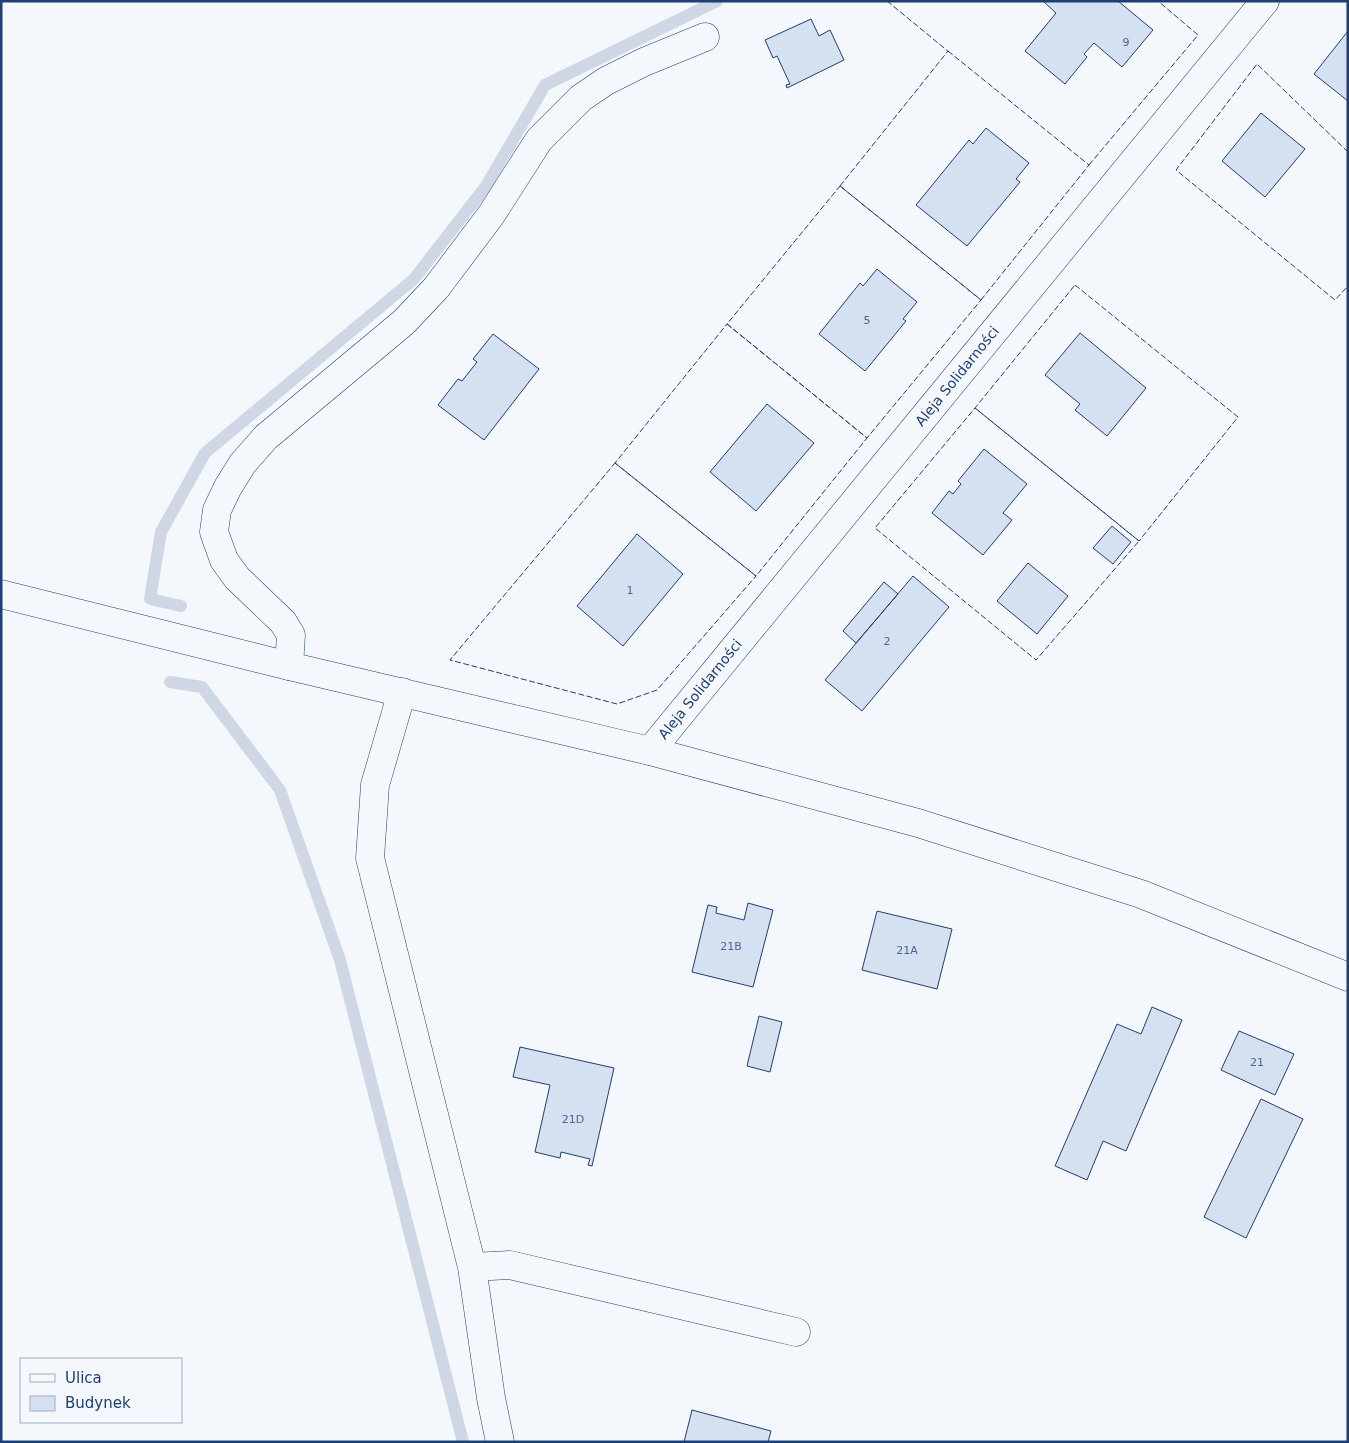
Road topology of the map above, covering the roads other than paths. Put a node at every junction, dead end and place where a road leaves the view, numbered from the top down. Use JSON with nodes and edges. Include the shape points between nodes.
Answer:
{"nodes":[{"id":1,"x":1265,"y":1,"type":"edge"},
{"id":2,"x":705,"y":37,"type":"dead end"},
{"id":3,"x":1,"y":594,"type":"edge"},
{"id":4,"x":289,"y":666,"type":"junction"},
{"id":5,"x":402,"y":692,"type":"junction"},
{"id":6,"x":650,"y":751,"type":"junction"},
{"id":7,"x":1348,"y":977,"type":"edge"},
{"id":8,"x":472,"y":1267,"type":"junction"},
{"id":9,"x":796,"y":1332,"type":"dead end"},
{"id":10,"x":500,"y":1442,"type":"edge"}],
"edges":[{"from":1,"to":6,"type":"street","name":"Aleja Solidarności"},
{"from":2,"to":4,"type":"street","via":[[644,62],[581,98],[539,140],[491,215],[436,288],[404,322],[266,437],[243,463],[217,510],[214,532],[224,560],[237,578],[283,622],[291,635]]},
{"from":3,"to":4,"type":"street"},
{"from":4,"to":5,"type":"street"},
{"from":5,"to":6,"type":"street"},
{"from":5,"to":8,"type":"street","via":[[375,784],[370,858]]},
{"from":6,"to":7,"type":"street","via":[[918,823],[1141,894]]},
{"from":8,"to":9,"type":"street","via":[[510,1265]]},
{"from":8,"to":10,"type":"street"}]}
